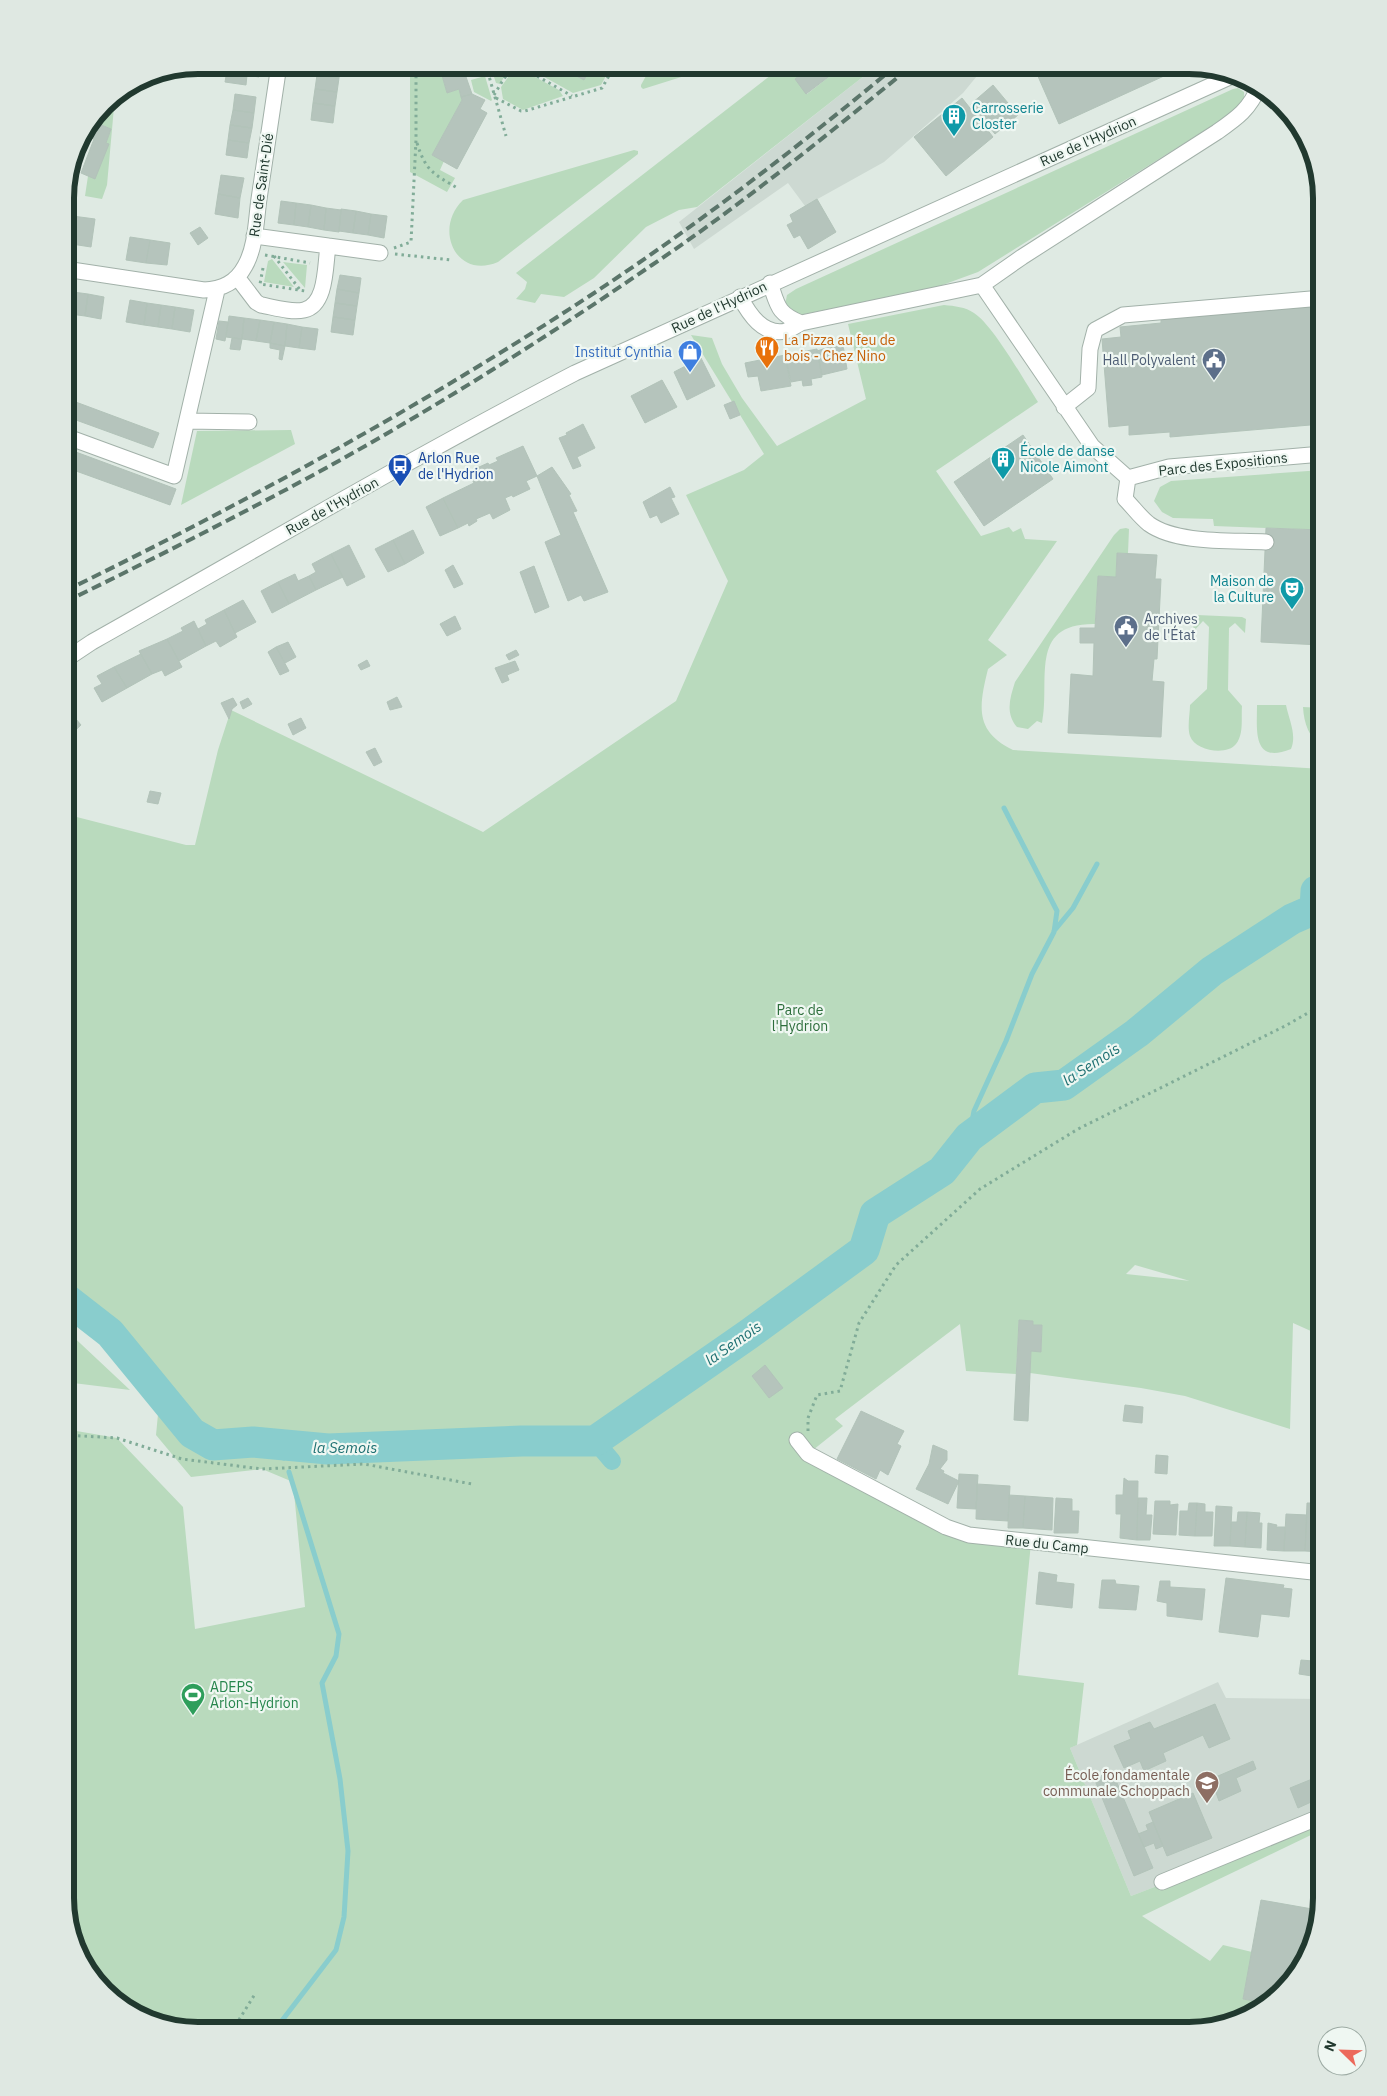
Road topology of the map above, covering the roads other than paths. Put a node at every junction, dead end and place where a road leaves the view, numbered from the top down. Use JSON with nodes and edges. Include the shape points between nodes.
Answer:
{"nodes":[{"id":1,"x":278,"y":74,"type":"edge"},
{"id":2,"x":1225,"y":79,"type":"edge"},
{"id":3,"x":1256,"y":93,"type":"edge"},
{"id":4,"x":254,"y":236,"type":"junction"},
{"id":5,"x":328,"y":246,"type":"junction"},
{"id":6,"x":380,"y":253,"type":"road end"},
{"id":7,"x":74,"y":270,"type":"edge"},
{"id":8,"x":237,"y":277,"type":"junction"},
{"id":9,"x":770,"y":284,"type":"junction"},
{"id":10,"x":982,"y":286,"type":"junction"},
{"id":11,"x":217,"y":290,"type":"junction"},
{"id":12,"x":740,"y":297,"type":"junction"},
{"id":13,"x":1313,"y":299,"type":"edge"},
{"id":14,"x":801,"y":324,"type":"junction"},
{"id":15,"x":1064,"y":407,"type":"junction"},
{"id":16,"x":187,"y":421,"type":"junction"},
{"id":17,"x":249,"y":422,"type":"dead end"},
{"id":18,"x":74,"y":439,"type":"edge"},
{"id":19,"x":1313,"y":455,"type":"edge"},
{"id":20,"x":1128,"y":478,"type":"junction"},
{"id":21,"x":1266,"y":542,"type":"dead end"},
{"id":22,"x":74,"y":654,"type":"edge"},
{"id":23,"x":797,"y":1440,"type":"dead end"},
{"id":24,"x":1313,"y":1572,"type":"edge"},
{"id":25,"x":1313,"y":1820,"type":"edge"},
{"id":26,"x":1162,"y":1882,"type":"dead end"}],
"edges":[{"from":1,"to":4,"type":"street","name":"Rue de Saint-Dié"},
{"from":2,"to":9,"type":"street","name":"Rue de l'Hydrion"},
{"from":3,"to":10,"type":"street","via":[[1237,118],[1022,256]]},
{"from":4,"to":5,"type":"street"},
{"from":4,"to":8,"type":"street","name":"Rue de Saint-Dié","via":[[245,266]]},
{"from":5,"to":6,"type":"street"},
{"from":5,"to":8,"type":"street","via":[[321,298],[313,307],[298,311],[261,305]]},
{"from":7,"to":11,"type":"street"},
{"from":8,"to":11,"type":"street","name":"Rue de Saint-Dié"},
{"from":9,"to":12,"type":"street","name":"Rue de l'Hydrion"},
{"from":9,"to":14,"type":"street","via":[[779,309],[786,317]]},
{"from":10,"to":14,"type":"street"},
{"from":10,"to":15,"type":"street"},
{"from":11,"to":16,"type":"street"},
{"from":12,"to":14,"type":"street","via":[[748,312],[762,326],[786,331]]},
{"from":12,"to":22,"type":"street","name":"Rue de l'Hydrion","via":[[504,410]]},
{"from":13,"to":15,"type":"street","via":[[1123,315],[1095,330],[1090,349],[1088,388]]},
{"from":15,"to":20,"type":"street","via":[[1092,446]]},
{"from":16,"to":17,"type":"street"},
{"from":16,"to":18,"type":"street","via":[[174,476]]},
{"from":19,"to":20,"type":"street","name":"Parc des Expositions","via":[[1169,467]]},
{"from":20,"to":21,"type":"street","via":[[1125,499],[1149,524],[1171,534],[1196,538]]},
{"from":23,"to":24,"type":"street","name":"Rue du Camp","via":[[808,1454],[946,1527],[969,1535]]},
{"from":25,"to":26,"type":"street"}]}
